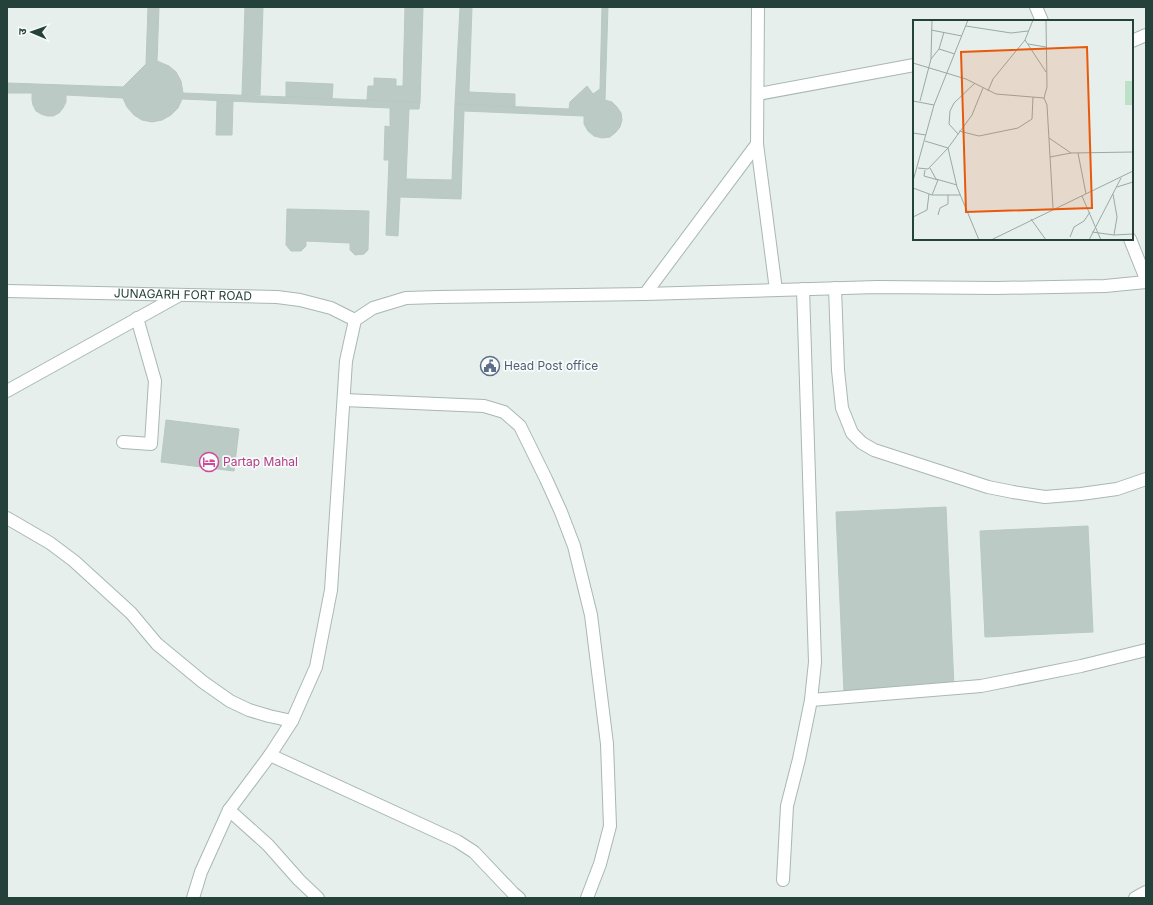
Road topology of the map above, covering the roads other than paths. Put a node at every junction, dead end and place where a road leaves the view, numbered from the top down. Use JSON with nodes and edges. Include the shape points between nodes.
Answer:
{"nodes":[{"id":1,"x":758,"y":7,"type":"edge"},
{"id":2,"x":1036,"y":7,"type":"edge"},
{"id":3,"x":1042,"y":20,"type":"edge"},
{"id":4,"x":1146,"y":35,"type":"edge"},
{"id":5,"x":1133,"y":41,"type":"edge"},
{"id":6,"x":913,"y":65,"type":"edge"},
{"id":7,"x":758,"y":94,"type":"junction"},
{"id":8,"x":757,"y":144,"type":"junction"},
{"id":9,"x":1130,"y":240,"type":"edge"},
{"id":10,"x":1146,"y":279,"type":"edge"},
{"id":11,"x":1146,"y":282,"type":"edge"},
{"id":12,"x":835,"y":288,"type":"junction"},
{"id":13,"x":803,"y":289,"type":"junction"},
{"id":14,"x":776,"y":290,"type":"junction"},
{"id":15,"x":7,"y":291,"type":"edge"},
{"id":16,"x":645,"y":294,"type":"junction"},
{"id":17,"x":179,"y":295,"type":"junction"},
{"id":18,"x":137,"y":318,"type":"junction"},
{"id":19,"x":355,"y":320,"type":"junction"},
{"id":20,"x":7,"y":390,"type":"edge"},
{"id":21,"x":344,"y":400,"type":"junction"},
{"id":22,"x":123,"y":442,"type":"dead end"},
{"id":23,"x":1146,"y":479,"type":"edge"},
{"id":24,"x":7,"y":518,"type":"edge"},
{"id":25,"x":1146,"y":650,"type":"edge"},
{"id":26,"x":811,"y":700,"type":"junction"},
{"id":27,"x":292,"y":721,"type":"junction"},
{"id":28,"x":270,"y":755,"type":"junction"},
{"id":29,"x":229,"y":810,"type":"junction"},
{"id":30,"x":783,"y":880,"type":"dead end"},
{"id":31,"x":1146,"y":892,"type":"edge"},
{"id":32,"x":193,"y":898,"type":"edge"},
{"id":33,"x":318,"y":898,"type":"edge"},
{"id":34,"x":519,"y":898,"type":"edge"},
{"id":35,"x":587,"y":898,"type":"edge"},
{"id":36,"x":1135,"y":898,"type":"edge"}],
"edges":[{"from":1,"to":7,"type":"street"},
{"from":2,"to":3,"type":"street"},
{"from":4,"to":5,"type":"street"},
{"from":6,"to":7,"type":"street"},
{"from":7,"to":8,"type":"street"},
{"from":8,"to":14,"type":"street"},
{"from":8,"to":16,"type":"street"},
{"from":9,"to":10,"type":"street"},
{"from":11,"to":12,"type":"street","via":[[1105,286]]},
{"from":12,"to":13,"type":"street"},
{"from":12,"to":23,"type":"street","via":[[842,408],[852,433],[862,443],[874,450],[988,487],[1045,497],[1116,489]]},
{"from":13,"to":14,"type":"street"},
{"from":13,"to":26,"type":"street","via":[[815,662]]},
{"from":14,"to":16,"type":"street"},
{"from":15,"to":17,"type":"street","name":"JUNAGARH FORT ROAD"},
{"from":16,"to":19,"type":"street","via":[[406,298],[373,308]]},
{"from":17,"to":18,"type":"street"},
{"from":17,"to":19,"type":"street","name":"JUNAGARH FORT ROAD","via":[[278,297],[300,300],[331,308]]},
{"from":18,"to":20,"type":"street"},
{"from":18,"to":22,"type":"street","via":[[156,381],[151,444]]},
{"from":19,"to":21,"type":"street","via":[[346,361]]},
{"from":21,"to":27,"type":"street","via":[[331,590],[316,667]]},
{"from":21,"to":35,"type":"street","via":[[484,406],[504,412],[520,426],[546,479],[574,546],[589,608],[607,744],[610,826],[600,864]]},
{"from":24,"to":27,"type":"street","via":[[50,543],[74,561],[131,613],[157,644],[203,682],[230,701],[249,710]]},
{"from":25,"to":26,"type":"street","via":[[981,686]]},
{"from":26,"to":30,"type":"street","via":[[787,806]]},
{"from":27,"to":28,"type":"street"},
{"from":28,"to":29,"type":"street"},
{"from":28,"to":34,"type":"street","via":[[457,841],[474,852]]},
{"from":29,"to":32,"type":"street","via":[[201,872]]},
{"from":29,"to":33,"type":"street","via":[[268,845]]},
{"from":31,"to":36,"type":"street"}]}
